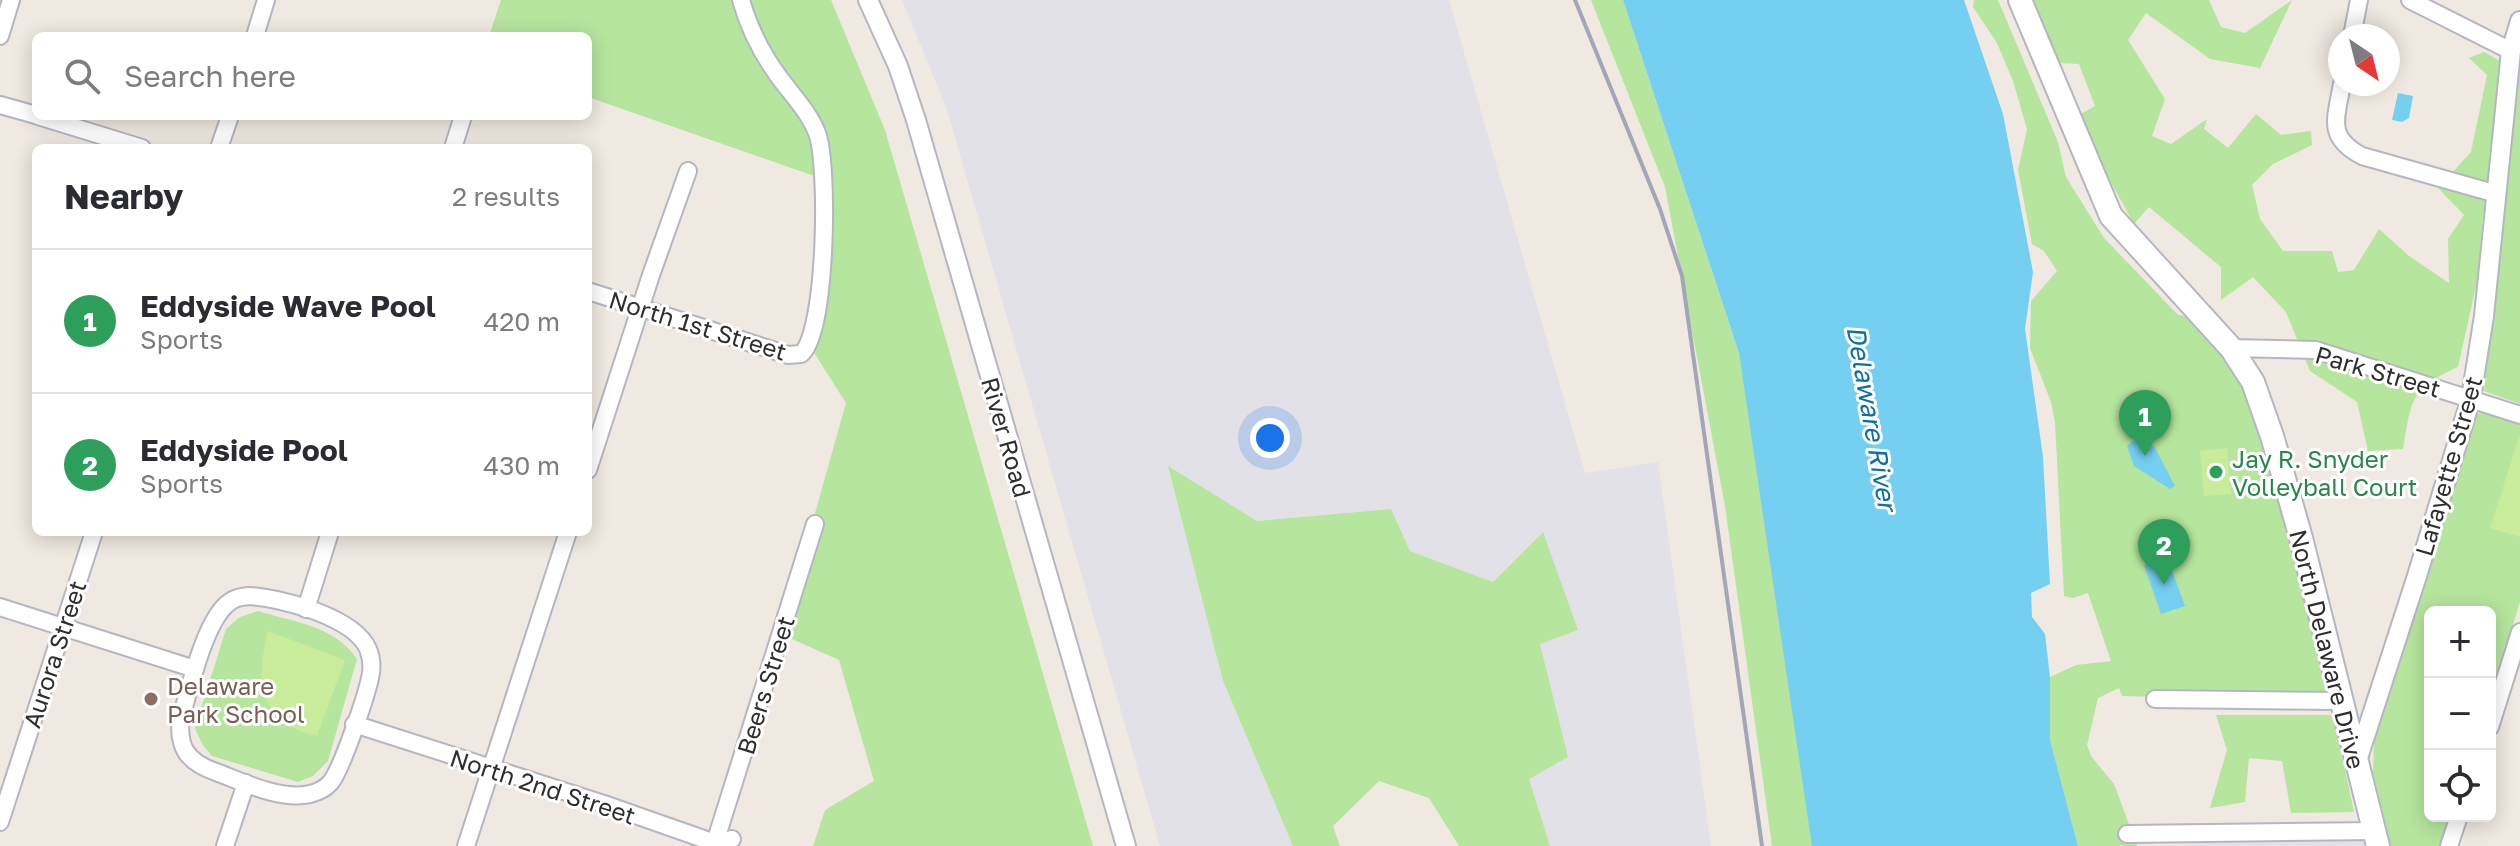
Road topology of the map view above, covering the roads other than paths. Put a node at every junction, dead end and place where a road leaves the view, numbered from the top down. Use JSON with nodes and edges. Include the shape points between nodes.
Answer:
{"nodes":[{"id":1,"x":11,"y":0,"type":"edge"},
{"id":2,"x":266,"y":0,"type":"edge"},
{"id":3,"x":741,"y":0,"type":"edge"},
{"id":4,"x":868,"y":0,"type":"edge"},
{"id":5,"x":2020,"y":0,"type":"edge"},
{"id":6,"x":2359,"y":0,"type":"edge"},
{"id":7,"x":2410,"y":0,"type":"edge"},
{"id":8,"x":2520,"y":21,"type":"edge"},
{"id":9,"x":2354,"y":24,"type":"edge"},
{"id":10,"x":256,"y":32,"type":"edge"},
{"id":11,"x":0,"y":36,"type":"edge"},
{"id":12,"x":2511,"y":51,"type":"junction"},
{"id":13,"x":2340,"y":96,"type":"edge"},
{"id":14,"x":0,"y":105,"type":"edge"},
{"id":15,"x":32,"y":115,"type":"edge"},
{"id":16,"x":50,"y":120,"type":"edge"},
{"id":17,"x":229,"y":120,"type":"edge"},
{"id":18,"x":462,"y":120,"type":"edge"},
{"id":19,"x":129,"y":144,"type":"edge"},
{"id":20,"x":220,"y":144,"type":"edge"},
{"id":21,"x":454,"y":144,"type":"edge"},
{"id":22,"x":688,"y":171,"type":"dead end"},
{"id":23,"x":2497,"y":194,"type":"junction"},
{"id":24,"x":592,"y":292,"type":"edge"},
{"id":25,"x":640,"y":308,"type":"junction"},
{"id":26,"x":2231,"y":348,"type":"junction"},
{"id":27,"x":2471,"y":398,"type":"junction"},
{"id":28,"x":2520,"y":415,"type":"edge"},
{"id":29,"x":592,"y":458,"type":"edge"},
{"id":30,"x":815,"y":524,"type":"dead end"},
{"id":31,"x":93,"y":536,"type":"edge"},
{"id":32,"x":329,"y":536,"type":"edge"},
{"id":33,"x":567,"y":536,"type":"edge"},
{"id":34,"x":0,"y":607,"type":"edge"},
{"id":35,"x":306,"y":609,"type":"junction"},
{"id":36,"x":63,"y":627,"type":"junction"},
{"id":37,"x":2520,"y":632,"type":"edge"},
{"id":38,"x":195,"y":669,"type":"junction"},
{"id":39,"x":2155,"y":699,"type":"dead end"},
{"id":40,"x":2341,"y":701,"type":"junction"},
{"id":41,"x":2496,"y":708,"type":"edge"},
{"id":42,"x":354,"y":724,"type":"junction"},
{"id":43,"x":2357,"y":761,"type":"junction"},
{"id":44,"x":492,"y":768,"type":"junction"},
{"id":45,"x":246,"y":783,"type":"junction"},
{"id":46,"x":0,"y":822,"type":"edge"},
{"id":47,"x":2457,"y":822,"type":"edge"},
{"id":48,"x":2127,"y":834,"type":"dead end"},
{"id":49,"x":2376,"y":838,"type":"edge"},
{"id":50,"x":732,"y":839,"type":"dead end"},
{"id":51,"x":715,"y":845,"type":"edge"},
{"id":52,"x":225,"y":846,"type":"edge"},
{"id":53,"x":466,"y":846,"type":"edge"},
{"id":54,"x":1126,"y":846,"type":"edge"},
{"id":55,"x":2449,"y":846,"type":"edge"}],
"edges":[{"from":1,"to":11,"type":"street"},
{"from":2,"to":10,"type":"street"},
{"from":3,"to":25,"type":"street","name":"North 1st Street","via":[[754,36],[808,116],[821,148],[821,300],[816,326],[807,350],[797,356]]},
{"from":4,"to":54,"type":"street","name":"River Road","via":[[916,120]]},
{"from":5,"to":26,"type":"main road","name":"North Delaware Drive","via":[[2111,216]]},
{"from":6,"to":9,"type":"street"},
{"from":7,"to":12,"type":"street"},
{"from":8,"to":12,"type":"street","name":"Lafayette Street"},
{"from":12,"to":23,"type":"street","name":"Lafayette Street"},
{"from":13,"to":23,"type":"street","via":[[2336,126],[2345,147]]},
{"from":14,"to":15,"type":"street"},
{"from":16,"to":19,"type":"street"},
{"from":17,"to":20,"type":"street"},
{"from":18,"to":21,"type":"street"},
{"from":22,"to":25,"type":"street"},
{"from":23,"to":27,"type":"street","name":"Lafayette Street"},
{"from":24,"to":25,"type":"street","name":"North 1st Street"},
{"from":25,"to":29,"type":"street"},
{"from":26,"to":27,"type":"street","name":"Park Street","via":[[2316,350]]},
{"from":26,"to":40,"type":"main road","name":"North Delaware Drive","via":[[2253,382],[2272,436]]},
{"from":27,"to":28,"type":"street","name":"Park Street"},
{"from":27,"to":43,"type":"street","name":"Lafayette Street"},
{"from":30,"to":51,"type":"street","name":"Beers Street"},
{"from":31,"to":36,"type":"street","name":"Aurora Street"},
{"from":32,"to":35,"type":"street"},
{"from":33,"to":44,"type":"street"},
{"from":34,"to":36,"type":"street"},
{"from":35,"to":38,"type":"street","via":[[263,597],[236,598],[213,624]]},
{"from":35,"to":42,"type":"street","via":[[351,627],[368,649],[371,673]]},
{"from":36,"to":38,"type":"street"},
{"from":36,"to":46,"type":"street","name":"Aurora Street"},
{"from":37,"to":41,"type":"street"},
{"from":38,"to":45,"type":"street","via":[[181,717],[182,746],[204,768]]},
{"from":39,"to":40,"type":"street"},
{"from":40,"to":43,"type":"main road","name":"North Delaware Drive"},
{"from":42,"to":44,"type":"street","name":"North 2nd Street"},
{"from":42,"to":45,"type":"street","via":[[334,776],[319,791],[297,796]]},
{"from":43,"to":49,"type":"main road","name":"North Delaware Drive"},
{"from":44,"to":51,"type":"street","name":"North 2nd Street"},
{"from":44,"to":53,"type":"street"},
{"from":45,"to":52,"type":"street"},
{"from":47,"to":55,"type":"street"},
{"from":48,"to":49,"type":"street"},
{"from":50,"to":51,"type":"street"}]}
